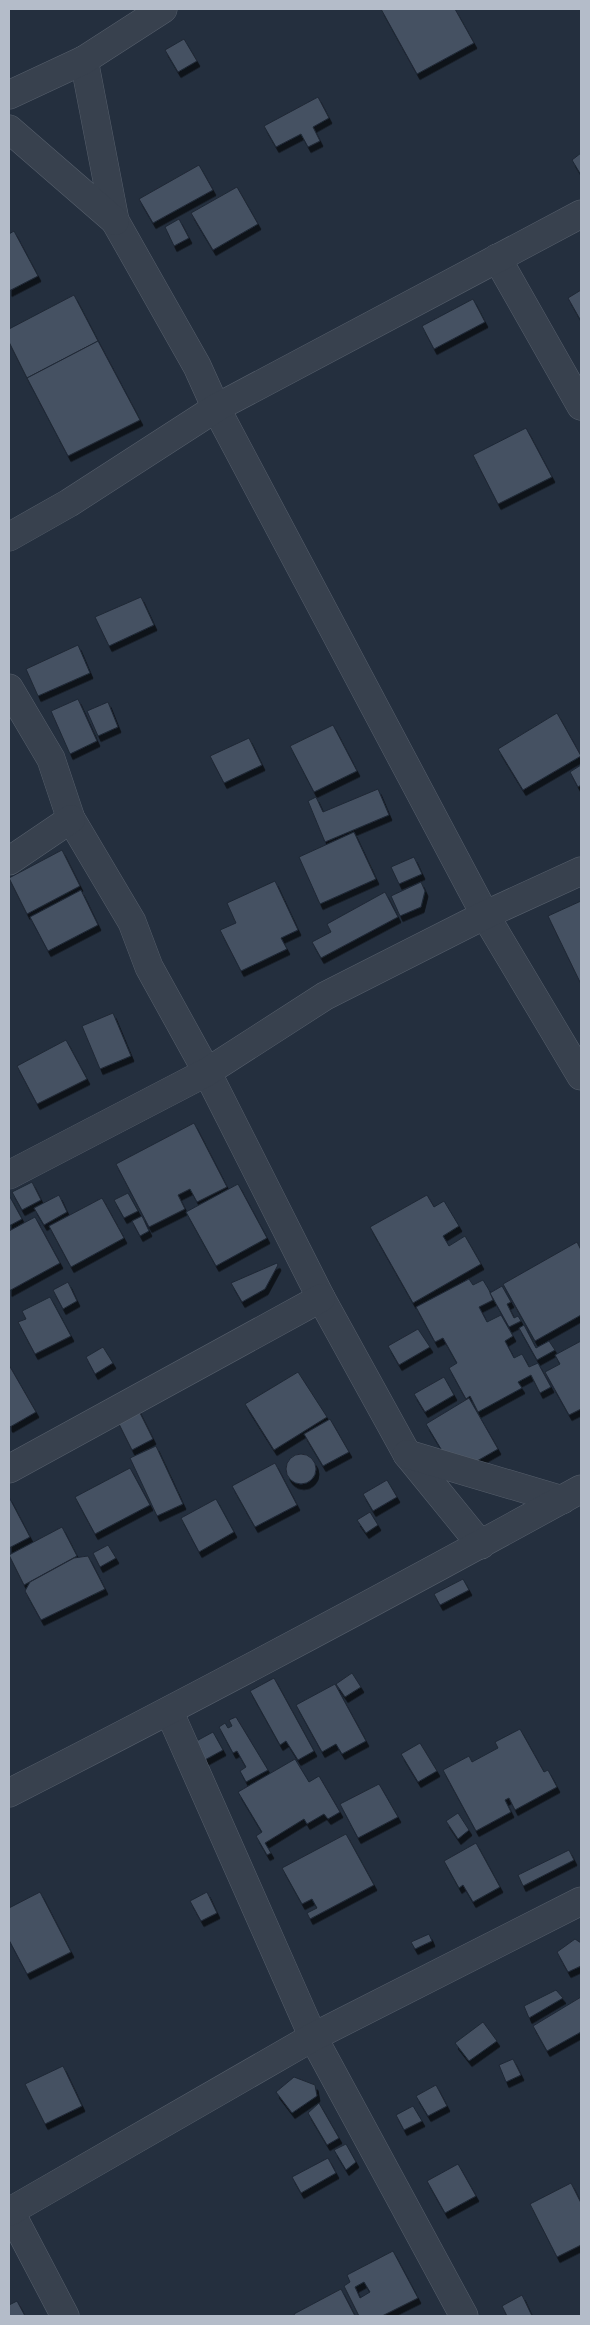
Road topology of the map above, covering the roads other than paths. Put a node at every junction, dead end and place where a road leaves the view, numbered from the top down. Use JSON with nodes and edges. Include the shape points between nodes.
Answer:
{"nodes":[{"id":1,"x":163,"y":9,"type":"edge"},
{"id":2,"x":84,"y":60,"type":"junction"},
{"id":3,"x":9,"y":95,"type":"edge"},
{"id":4,"x":9,"y":129,"type":"edge"},
{"id":5,"x":581,"y":214,"type":"edge"},
{"id":6,"x":115,"y":221,"type":"junction"},
{"id":7,"x":497,"y":258,"type":"junction"},
{"id":8,"x":581,"y":406,"type":"edge"},
{"id":9,"x":216,"y":408,"type":"junction"},
{"id":10,"x":9,"y":537,"type":"edge"},
{"id":11,"x":9,"y":688,"type":"edge"},
{"id":12,"x":71,"y":819,"type":"junction"},
{"id":13,"x":9,"y":861,"type":"edge"},
{"id":14,"x":581,"y":871,"type":"edge"},
{"id":15,"x":485,"y":915,"type":"junction"},
{"id":16,"x":207,"y":1072,"type":"junction"},
{"id":17,"x":581,"y":1076,"type":"edge"},
{"id":18,"x":9,"y":1175,"type":"edge"},
{"id":19,"x":321,"y":1298,"type":"junction"},
{"id":20,"x":407,"y":1454,"type":"junction"},
{"id":21,"x":9,"y":1469,"type":"edge"},
{"id":22,"x":572,"y":1494,"type":"edge"},
{"id":23,"x":481,"y":1545,"type":"junction"},
{"id":24,"x":169,"y":1711,"type":"junction"},
{"id":25,"x":9,"y":1793,"type":"edge"},
{"id":26,"x":581,"y":1901,"type":"edge"},
{"id":27,"x":313,"y":2037,"type":"junction"},
{"id":28,"x":9,"y":2211,"type":"edge"},
{"id":29,"x":64,"y":2316,"type":"edge"},
{"id":30,"x":464,"y":2316,"type":"edge"}],
"edges":[{"from":1,"to":2,"type":"street"},
{"from":2,"to":3,"type":"street"},
{"from":2,"to":6,"type":"street"},
{"from":4,"to":6,"type":"street"},
{"from":5,"to":7,"type":"street"},
{"from":6,"to":9,"type":"street","via":[[197,366]]},
{"from":7,"to":8,"type":"street"},
{"from":7,"to":9,"type":"street"},
{"from":9,"to":10,"type":"street","via":[[69,503]]},
{"from":9,"to":15,"type":"street"},
{"from":11,"to":12,"type":"street","via":[[51,759]]},
{"from":12,"to":13,"type":"street"},
{"from":12,"to":16,"type":"street","via":[[132,922],[149,966]]},
{"from":14,"to":15,"type":"street"},
{"from":15,"to":16,"type":"street","via":[[325,996]]},
{"from":15,"to":17,"type":"street"},
{"from":16,"to":18,"type":"street"},
{"from":16,"to":19,"type":"street"},
{"from":19,"to":20,"type":"street"},
{"from":19,"to":21,"type":"street"},
{"from":20,"to":22,"type":"street"},
{"from":20,"to":23,"type":"street"},
{"from":22,"to":23,"type":"street"},
{"from":23,"to":24,"type":"street"},
{"from":24,"to":25,"type":"street"},
{"from":24,"to":27,"type":"street"},
{"from":26,"to":27,"type":"street"},
{"from":27,"to":28,"type":"street"},
{"from":27,"to":30,"type":"street"},
{"from":28,"to":29,"type":"street"}]}
